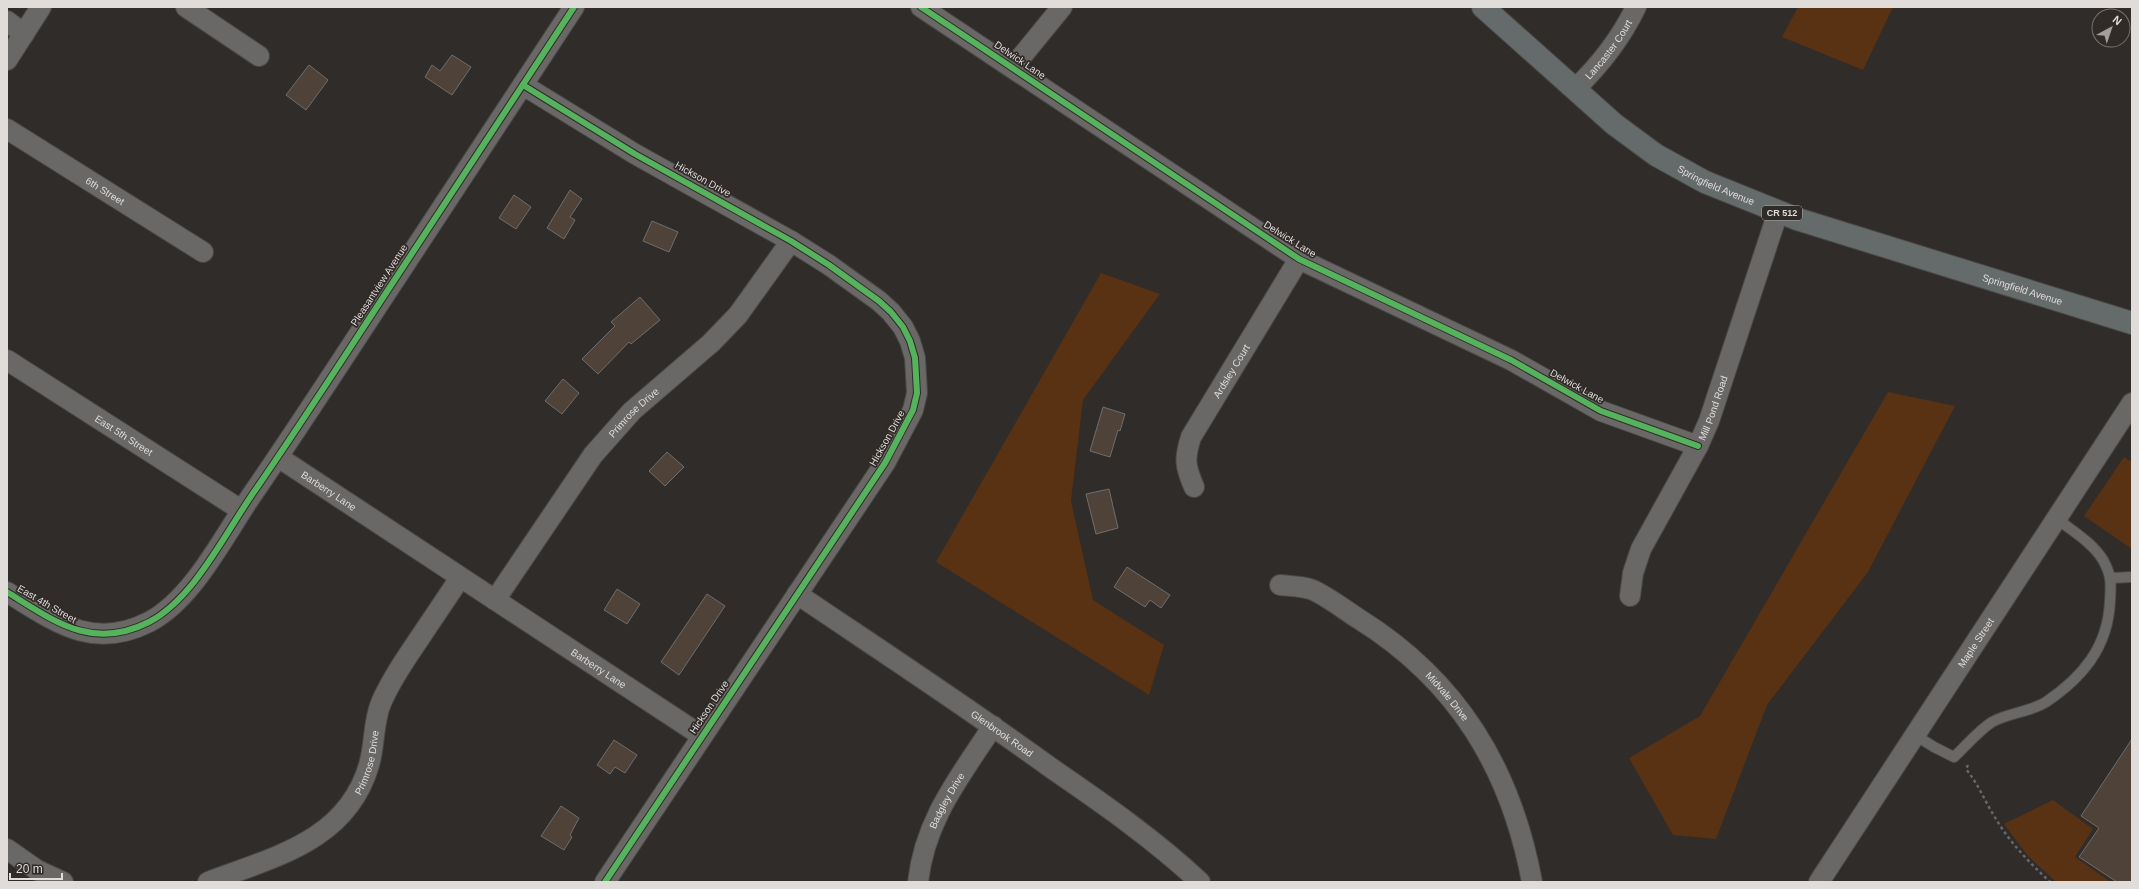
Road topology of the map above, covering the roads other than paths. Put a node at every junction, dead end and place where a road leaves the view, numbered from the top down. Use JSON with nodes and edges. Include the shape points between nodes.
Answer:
{"nodes":[{"id":1,"x":41,"y":7,"type":"edge"},
{"id":2,"x":186,"y":7,"type":"edge"},
{"id":3,"x":574,"y":7,"type":"edge"},
{"id":4,"x":921,"y":7,"type":"edge"},
{"id":5,"x":1062,"y":7,"type":"edge"},
{"id":6,"x":1483,"y":7,"type":"edge"},
{"id":7,"x":1636,"y":7,"type":"edge"},
{"id":8,"x":7,"y":21,"type":"edge"},
{"id":9,"x":24,"y":34,"type":"junction"},
{"id":10,"x":259,"y":56,"type":"dead end"},
{"id":11,"x":7,"y":60,"type":"edge"},
{"id":12,"x":1013,"y":67,"type":"junction"},
{"id":13,"x":523,"y":85,"type":"junction"},
{"id":14,"x":1575,"y":89,"type":"junction"},
{"id":15,"x":7,"y":129,"type":"edge"},
{"id":16,"x":1778,"y":212,"type":"junction"},
{"id":17,"x":791,"y":241,"type":"junction"},
{"id":18,"x":203,"y":252,"type":"dead end"},
{"id":19,"x":1299,"y":259,"type":"junction"},
{"id":20,"x":2132,"y":322,"type":"edge"},
{"id":21,"x":7,"y":360,"type":"edge"},
{"id":22,"x":2132,"y":403,"type":"edge"},
{"id":23,"x":1698,"y":446,"type":"junction"},
{"id":24,"x":278,"y":457,"type":"junction"},
{"id":25,"x":1194,"y":487,"type":"dead end"},
{"id":26,"x":241,"y":510,"type":"junction"},
{"id":27,"x":2056,"y":518,"type":"junction"},
{"id":28,"x":200,"y":573,"type":"joint"},
{"id":29,"x":2132,"y":577,"type":"edge"},
{"id":30,"x":460,"y":578,"type":"junction"},
{"id":31,"x":2111,"y":578,"type":"junction"},
{"id":32,"x":1280,"y":585,"type":"dead end"},
{"id":33,"x":7,"y":592,"type":"edge"},
{"id":34,"x":797,"y":594,"type":"junction"},
{"id":35,"x":1630,"y":596,"type":"dead end"},
{"id":36,"x":495,"y":600,"type":"junction"},
{"id":37,"x":993,"y":726,"type":"junction"},
{"id":38,"x":1915,"y":735,"type":"junction"},
{"id":39,"x":702,"y":736,"type":"junction"},
{"id":40,"x":7,"y":849,"type":"edge"},
{"id":41,"x":63,"y":882,"type":"edge"},
{"id":42,"x":208,"y":882,"type":"edge"},
{"id":43,"x":605,"y":882,"type":"edge"},
{"id":44,"x":918,"y":882,"type":"edge"},
{"id":45,"x":1200,"y":882,"type":"edge"},
{"id":46,"x":1532,"y":882,"type":"edge"},
{"id":47,"x":1819,"y":882,"type":"edge"}],
"edges":[{"from":1,"to":9,"type":"street"},
{"from":2,"to":10,"type":"street"},
{"from":3,"to":13,"type":"street","name":"Pleasantview Avenue"},
{"from":4,"to":12,"type":"street","name":"Delwick Lane"},
{"from":5,"to":12,"type":"street"},
{"from":6,"to":14,"type":"main road","name":"Springfield Avenue","number":"CR 512"},
{"from":7,"to":14,"type":"street","name":"Lancaster Court","via":[[1624,31],[1590,75]]},
{"from":8,"to":9,"type":"street"},
{"from":9,"to":11,"type":"street"},
{"from":12,"to":19,"type":"street","name":"Delwick Lane"},
{"from":13,"to":17,"type":"street","name":"Hickson Drive","via":[[635,154]]},
{"from":13,"to":24,"type":"street","name":"Pleasantview Avenue"},
{"from":14,"to":16,"type":"main road","name":"Springfield Avenue","number":"CR 512","via":[[1614,124],[1656,155],[1704,182]]},
{"from":15,"to":18,"type":"street","name":"6th Street"},
{"from":16,"to":20,"type":"main road","name":"Springfield Avenue","number":"CR 512"},
{"from":16,"to":23,"type":"street","name":"Mill Pond Road","via":[[1709,421]]},
{"from":17,"to":34,"type":"street","name":"Hickson Drive","via":[[845,276],[891,312],[910,341],[915,358],[917,393],[913,410],[885,463]]},
{"from":17,"to":36,"type":"street","name":"Primrose Drive","via":[[738,315],[632,411],[594,455]]},
{"from":19,"to":23,"type":"street","name":"Delwick Lane","via":[[1511,360],[1601,411]]},
{"from":19,"to":25,"type":"street","name":"Ardsley Court","via":[[1191,436],[1186,452],[1186,467]]},
{"from":21,"to":26,"type":"street","name":"East 5th Street"},
{"from":22,"to":27,"type":"street","name":"Maple Street"},
{"from":23,"to":35,"type":"street","name":"Mill Pond Road","via":[[1641,550],[1633,573]]},
{"from":24,"to":26,"type":"street","name":"Pleasantview Avenue"},
{"from":24,"to":30,"type":"street","name":"Barberry Lane"},
{"from":26,"to":28,"type":"street","name":"Pleasantview Avenue"},
{"from":27,"to":31,"type":"lane","via":[[2088,543],[2102,559]]},
{"from":27,"to":38,"type":"street","name":"Maple Street"},
{"from":28,"to":33,"type":"street","name":"East 4th Street","via":[[166,611],[148,622],[116,634],[100,635],[76,631],[52,620]]},
{"from":29,"to":31,"type":"lane"},
{"from":30,"to":36,"type":"street","name":"Barberry Lane"},
{"from":30,"to":42,"type":"street","name":"Primrose Drive","via":[[390,682],[381,704],[370,764],[343,813],[322,833],[298,847]]},
{"from":31,"to":38,"type":"lane","via":[[2109,618],[2104,637],[2095,656],[2063,690],[2044,703],[1992,722],[1954,757]]},
{"from":32,"to":46,"type":"street","name":"Midvale Drive","via":[[1310,589],[1378,631],[1408,655],[1461,711],[1483,743],[1501,777],[1515,812]]},
{"from":34,"to":37,"type":"street","name":"Glenbrook Road"},
{"from":34,"to":39,"type":"street","name":"Hickson Drive"},
{"from":36,"to":39,"type":"street","name":"Barberry Lane"},
{"from":37,"to":44,"type":"street","name":"Badgley Drive","via":[[940,809],[926,841],[920,861]]},
{"from":37,"to":45,"type":"street","name":"Glenbrook Road","via":[[1166,851]]},
{"from":38,"to":47,"type":"street","name":"Maple Street"},
{"from":39,"to":43,"type":"street","name":"Hickson Drive"},
{"from":40,"to":41,"type":"street","via":[[37,870]]}]}
